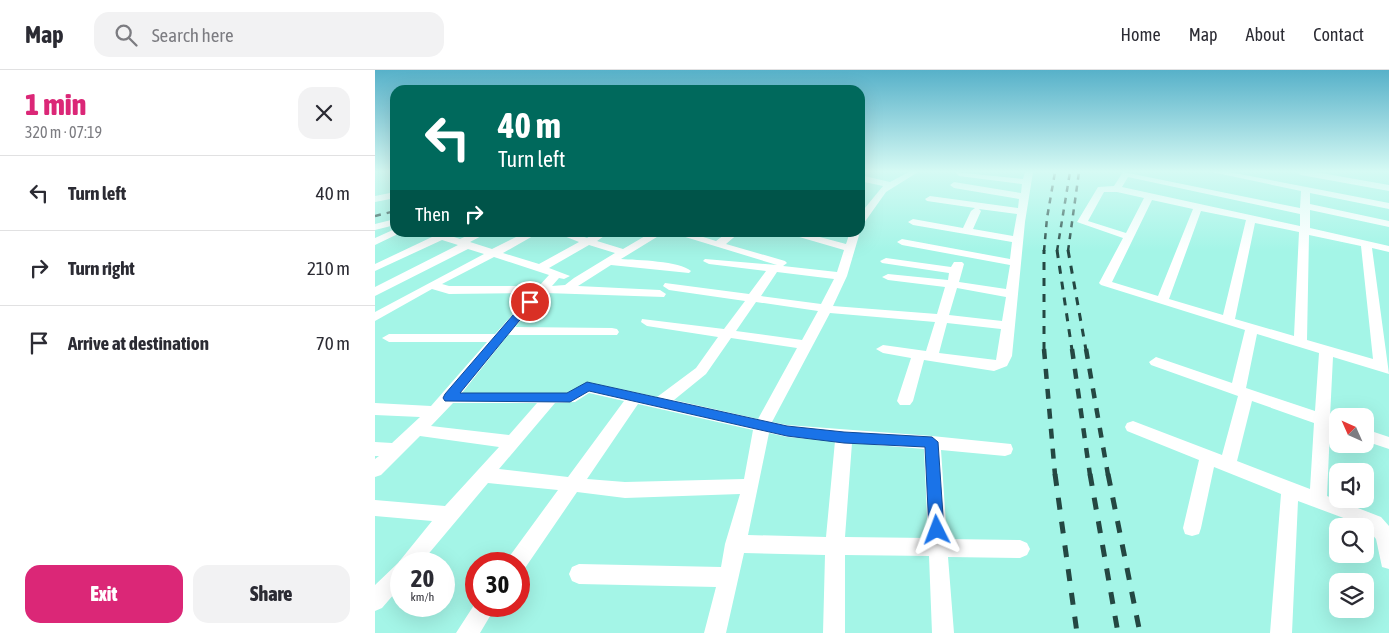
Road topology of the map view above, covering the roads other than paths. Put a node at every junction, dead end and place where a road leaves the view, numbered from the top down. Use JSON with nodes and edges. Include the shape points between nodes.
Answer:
{"nodes":[{"id":1,"x":877,"y":198,"type":"edge"},
{"id":2,"x":932,"y":198,"type":"edge"},
{"id":3,"x":1025,"y":198,"type":"edge"},
{"id":4,"x":1096,"y":198,"type":"edge"},
{"id":5,"x":1148,"y":198,"type":"edge"},
{"id":6,"x":1155,"y":198,"type":"edge"},
{"id":7,"x":1281,"y":198,"type":"edge"},
{"id":8,"x":1307,"y":198,"type":"edge"},
{"id":9,"x":1349,"y":198,"type":"edge"},
{"id":10,"x":865,"y":199,"type":"edge"},
{"id":11,"x":874,"y":201,"type":"junction"},
{"id":12,"x":1389,"y":206,"type":"edge"},
{"id":13,"x":1198,"y":208,"type":"junction"},
{"id":14,"x":1306,"y":209,"type":"junction"},
{"id":15,"x":976,"y":211,"type":"dead end"},
{"id":16,"x":1022,"y":212,"type":"junction"},
{"id":17,"x":865,"y":214,"type":"edge"},
{"id":18,"x":1251,"y":219,"type":"junction"},
{"id":19,"x":913,"y":222,"type":"dead end"},
{"id":20,"x":390,"y":223,"type":"edge"},
{"id":21,"x":1389,"y":224,"type":"edge"},
{"id":22,"x":375,"y":227,"type":"edge"},
{"id":23,"x":1305,"y":231,"type":"junction"},
{"id":24,"x":967,"y":232,"type":"junction"},
{"id":25,"x":390,"y":235,"type":"edge"},
{"id":26,"x":427,"y":237,"type":"edge"},
{"id":27,"x":442,"y":237,"type":"edge"},
{"id":28,"x":476,"y":237,"type":"edge"},
{"id":29,"x":525,"y":237,"type":"edge"},
{"id":30,"x":574,"y":237,"type":"edge"},
{"id":31,"x":597,"y":237,"type":"edge"},
{"id":32,"x":652,"y":237,"type":"edge"},
{"id":33,"x":692,"y":237,"type":"edge"},
{"id":34,"x":728,"y":237,"type":"edge"},
{"id":35,"x":806,"y":237,"type":"edge"},
{"id":36,"x":853,"y":237,"type":"edge"},
{"id":37,"x":1129,"y":237,"type":"junction"},
{"id":38,"x":1018,"y":240,"type":"junction"},
{"id":39,"x":375,"y":242,"type":"edge"},
{"id":40,"x":589,"y":242,"type":"junction"},
{"id":41,"x":903,"y":242,"type":"dead end"},
{"id":42,"x":464,"y":244,"type":"junction"},
{"id":43,"x":718,"y":244,"type":"junction"},
{"id":44,"x":1365,"y":244,"type":"junction"},
{"id":45,"x":848,"y":248,"type":"junction"},
{"id":46,"x":1389,"y":249,"type":"edge"},
{"id":47,"x":493,"y":253,"type":"junction"},
{"id":48,"x":625,"y":253,"type":"junction"},
{"id":49,"x":709,"y":261,"type":"dead end"},
{"id":50,"x":886,"y":261,"type":"dead end"},
{"id":51,"x":610,"y":262,"type":"junction"},
{"id":52,"x":1016,"y":263,"type":"junction"},
{"id":53,"x":375,"y":268,"type":"edge"},
{"id":54,"x":540,"y":268,"type":"junction"},
{"id":55,"x":774,"y":268,"type":"junction"},
{"id":56,"x":795,"y":270,"type":"junction"},
{"id":57,"x":685,"y":271,"type":"dead end"},
{"id":58,"x":557,"y":274,"type":"junction"},
{"id":59,"x":841,"y":276,"type":"junction"},
{"id":60,"x":888,"y":277,"type":"dead end"},
{"id":61,"x":579,"y":280,"type":"junction"},
{"id":62,"x":952,"y":284,"type":"junction"},
{"id":63,"x":431,"y":285,"type":"junction"},
{"id":64,"x":543,"y":288,"type":"junction"},
{"id":65,"x":568,"y":289,"type":"junction"},
{"id":66,"x":375,"y":292,"type":"edge"},
{"id":67,"x":1012,"y":294,"type":"junction"},
{"id":68,"x":753,"y":298,"type":"junction"},
{"id":69,"x":1162,"y":301,"type":"junction"},
{"id":70,"x":826,"y":308,"type":"junction"},
{"id":71,"x":375,"y":317,"type":"edge"},
{"id":72,"x":941,"y":318,"type":"junction"},
{"id":73,"x":647,"y":322,"type":"dead end"},
{"id":74,"x":1228,"y":322,"type":"junction"},
{"id":75,"x":1009,"y":326,"type":"junction"},
{"id":76,"x":1252,"y":328,"type":"junction"},
{"id":77,"x":612,"y":332,"type":"dead end"},
{"id":78,"x":501,"y":334,"type":"junction"},
{"id":79,"x":729,"y":334,"type":"junction"},
{"id":80,"x":389,"y":338,"type":"dead end"},
{"id":81,"x":1300,"y":342,"type":"junction"},
{"id":82,"x":805,"y":345,"type":"junction"},
{"id":83,"x":883,"y":349,"type":"dead end"},
{"id":84,"x":1326,"y":350,"type":"junction"},
{"id":85,"x":925,"y":356,"type":"junction"},
{"id":86,"x":1156,"y":362,"type":"dead end"},
{"id":87,"x":1385,"y":367,"type":"edge"},
{"id":88,"x":1242,"y":391,"type":"junction"},
{"id":89,"x":635,"y":397,"type":"junction"},
{"id":90,"x":449,"y":398,"type":"junction"},
{"id":91,"x":551,"y":398,"type":"junction"},
{"id":92,"x":905,"y":401,"type":"dead end"},
{"id":93,"x":660,"y":403,"type":"junction"},
{"id":94,"x":375,"y":409,"type":"edge"},
{"id":95,"x":435,"y":412,"type":"junction"},
{"id":96,"x":1322,"y":420,"type":"junction"},
{"id":97,"x":1329,"y":422,"type":"edge"},
{"id":98,"x":763,"y":426,"type":"junction"},
{"id":99,"x":1133,"y":427,"type":"dead end"},
{"id":100,"x":417,"y":430,"type":"junction"},
{"id":101,"x":844,"y":437,"type":"junction"},
{"id":102,"x":1374,"y":438,"type":"edge"},
{"id":103,"x":513,"y":442,"type":"junction"},
{"id":104,"x":932,"y":442,"type":"junction"},
{"id":105,"x":1389,"y":443,"type":"edge"},
{"id":106,"x":375,"y":449,"type":"edge"},
{"id":107,"x":1005,"y":449,"type":"dead end"},
{"id":108,"x":396,"y":450,"type":"junction"},
{"id":109,"x":1208,"y":457,"type":"junction"},
{"id":110,"x":1228,"y":465,"type":"junction"},
{"id":111,"x":375,"y":470,"type":"edge"},
{"id":112,"x":484,"y":475,"type":"junction"},
{"id":113,"x":573,"y":484,"type":"junction"},
{"id":114,"x":751,"y":486,"type":"junction"},
{"id":115,"x":1290,"y":490,"type":"junction"},
{"id":116,"x":1318,"y":501,"type":"junction"},
{"id":117,"x":375,"y":508,"type":"edge"},
{"id":118,"x":449,"y":515,"type":"junction"},
{"id":119,"x":1192,"y":528,"type":"dead end"},
{"id":120,"x":735,"y":544,"type":"junction"},
{"id":121,"x":835,"y":546,"type":"junction"},
{"id":122,"x":937,"y":548,"type":"junction"},
{"id":123,"x":1021,"y":549,"type":"dead end"},
{"id":124,"x":417,"y":552,"type":"edge"},
{"id":125,"x":525,"y":552,"type":"edge"},
{"id":126,"x":1389,"y":560,"type":"edge"},
{"id":127,"x":579,"y":574,"type":"dead end"},
{"id":128,"x":728,"y":578,"type":"junction"},
{"id":129,"x":390,"y":584,"type":"edge"},
{"id":130,"x":375,"y":601,"type":"edge"},
{"id":131,"x":478,"y":617,"type":"edge"},
{"id":132,"x":467,"y":633,"type":"edge"},
{"id":133,"x":715,"y":633,"type":"edge"},
{"id":134,"x":834,"y":633,"type":"edge"},
{"id":135,"x":943,"y":633,"type":"edge"},
{"id":136,"x":1281,"y":633,"type":"edge"}],
"edges":[{"from":1,"to":11,"type":"street"},
{"from":2,"to":16,"type":"street"},
{"from":3,"to":16,"type":"street"},
{"from":4,"to":37,"type":"street","via":[[1082,222]]},
{"from":5,"to":37,"type":"street"},
{"from":6,"to":13,"type":"street"},
{"from":7,"to":14,"type":"street"},
{"from":8,"to":14,"type":"street"},
{"from":9,"to":12,"type":"street"},
{"from":10,"to":11,"type":"street"},
{"from":11,"to":17,"type":"street"},
{"from":13,"to":18,"type":"street"},
{"from":13,"to":69,"type":"street"},
{"from":14,"to":21,"type":"street"},
{"from":14,"to":23,"type":"street"},
{"from":15,"to":24,"type":"street"},
{"from":16,"to":38,"type":"street"},
{"from":18,"to":23,"type":"street"},
{"from":18,"to":74,"type":"street"},
{"from":19,"to":24,"type":"street"},
{"from":20,"to":22,"type":"street"},
{"from":23,"to":44,"type":"street"},
{"from":23,"to":81,"type":"street"},
{"from":24,"to":38,"type":"street"},
{"from":25,"to":39,"type":"street"},
{"from":26,"to":53,"type":"street"},
{"from":27,"to":42,"type":"street"},
{"from":28,"to":42,"type":"street"},
{"from":29,"to":47,"type":"street"},
{"from":30,"to":40,"type":"street"},
{"from":31,"to":40,"type":"street"},
{"from":32,"to":48,"type":"street"},
{"from":33,"to":43,"type":"street"},
{"from":34,"to":43,"type":"street"},
{"from":35,"to":45,"type":"street"},
{"from":36,"to":45,"type":"street"},
{"from":37,"to":69,"type":"street","via":[[1105,282]]},
{"from":38,"to":52,"type":"street"},
{"from":40,"to":48,"type":"street"},
{"from":40,"to":54,"type":"street"},
{"from":41,"to":52,"type":"street"},
{"from":42,"to":47,"type":"street"},
{"from":42,"to":66,"type":"street"},
{"from":43,"to":56,"type":"street"},
{"from":44,"to":46,"type":"street"},
{"from":44,"to":87,"type":"street"},
{"from":45,"to":59,"type":"street"},
{"from":47,"to":54,"type":"street"},
{"from":47,"to":63,"type":"street"},
{"from":48,"to":51,"type":"street"},
{"from":49,"to":55,"type":"street"},
{"from":50,"to":62,"type":"street","via":[[957,268]]},
{"from":51,"to":57,"type":"street"},
{"from":51,"to":61,"type":"street"},
{"from":52,"to":67,"type":"street"},
{"from":54,"to":58,"type":"street"},
{"from":55,"to":56,"type":"street"},
{"from":55,"to":68,"type":"street"},
{"from":56,"to":59,"type":"street"},
{"from":58,"to":61,"type":"street"},
{"from":58,"to":64,"type":"street"},
{"from":59,"to":70,"type":"street"},
{"from":60,"to":62,"type":"street"},
{"from":61,"to":65,"type":"street"},
{"from":62,"to":67,"type":"street"},
{"from":62,"to":72,"type":"street"},
{"from":63,"to":64,"type":"street","via":[[449,290]]},
{"from":63,"to":71,"type":"street"},
{"from":64,"to":65,"type":"street"},
{"from":64,"to":78,"type":"street"},
{"from":65,"to":68,"type":"street","via":[[665,290]]},
{"from":67,"to":75,"type":"street"},
{"from":68,"to":70,"type":"street"},
{"from":68,"to":79,"type":"street"},
{"from":69,"to":74,"type":"street"},
{"from":70,"to":72,"type":"street","via":[[854,313]]},
{"from":70,"to":82,"type":"street"},
{"from":72,"to":75,"type":"street"},
{"from":72,"to":85,"type":"street"},
{"from":73,"to":79,"type":"street"},
{"from":74,"to":76,"type":"street"},
{"from":75,"to":85,"type":"street","via":[[1005,360],[999,366]]},
{"from":76,"to":81,"type":"street"},
{"from":76,"to":88,"type":"street"},
{"from":77,"to":78,"type":"street"},
{"from":78,"to":80,"type":"street"},
{"from":78,"to":90,"type":"street"},
{"from":79,"to":82,"type":"street"},
{"from":79,"to":93,"type":"street","via":[[696,376]]},
{"from":81,"to":84,"type":"street"},
{"from":82,"to":98,"type":"street"},
{"from":83,"to":85,"type":"street"},
{"from":84,"to":87,"type":"street"},
{"from":84,"to":96,"type":"street"},
{"from":85,"to":92,"type":"street"},
{"from":86,"to":88,"type":"street"},
{"from":88,"to":96,"type":"street"},
{"from":88,"to":110,"type":"street"},
{"from":89,"to":91,"type":"street","via":[[587,387],[570,398]]},
{"from":89,"to":93,"type":"street"},
{"from":89,"to":113,"type":"street"},
{"from":90,"to":91,"type":"street"},
{"from":90,"to":95,"type":"street"},
{"from":91,"to":103,"type":"street"},
{"from":93,"to":98,"type":"street"},
{"from":94,"to":95,"type":"street"},
{"from":95,"to":100,"type":"street"},
{"from":96,"to":97,"type":"street"},
{"from":96,"to":116,"type":"street"},
{"from":98,"to":101,"type":"street"},
{"from":98,"to":114,"type":"street"},
{"from":99,"to":109,"type":"street"},
{"from":100,"to":103,"type":"street"},
{"from":100,"to":108,"type":"street"},
{"from":101,"to":104,"type":"street"},
{"from":101,"to":121,"type":"street"},
{"from":102,"to":105,"type":"street"},
{"from":103,"to":112,"type":"street"},
{"from":104,"to":107,"type":"street"},
{"from":104,"to":122,"type":"street"},
{"from":106,"to":108,"type":"street"},
{"from":108,"to":111,"type":"street"},
{"from":109,"to":110,"type":"street"},
{"from":109,"to":119,"type":"street"},
{"from":110,"to":115,"type":"street"},
{"from":112,"to":113,"type":"street"},
{"from":112,"to":118,"type":"street"},
{"from":113,"to":114,"type":"street","via":[[625,490]]},
{"from":113,"to":125,"type":"street"},
{"from":114,"to":120,"type":"street"},
{"from":115,"to":116,"type":"street"},
{"from":115,"to":136,"type":"street"},
{"from":116,"to":126,"type":"street","via":[[1380,528],[1388,543]]},
{"from":117,"to":118,"type":"street"},
{"from":118,"to":124,"type":"street"},
{"from":120,"to":121,"type":"street"},
{"from":120,"to":128,"type":"street"},
{"from":121,"to":122,"type":"street"},
{"from":121,"to":134,"type":"street"},
{"from":122,"to":123,"type":"street"},
{"from":122,"to":135,"type":"street"},
{"from":127,"to":128,"type":"street"},
{"from":128,"to":133,"type":"street"},
{"from":129,"to":130,"type":"street"},
{"from":131,"to":132,"type":"street"}]}
